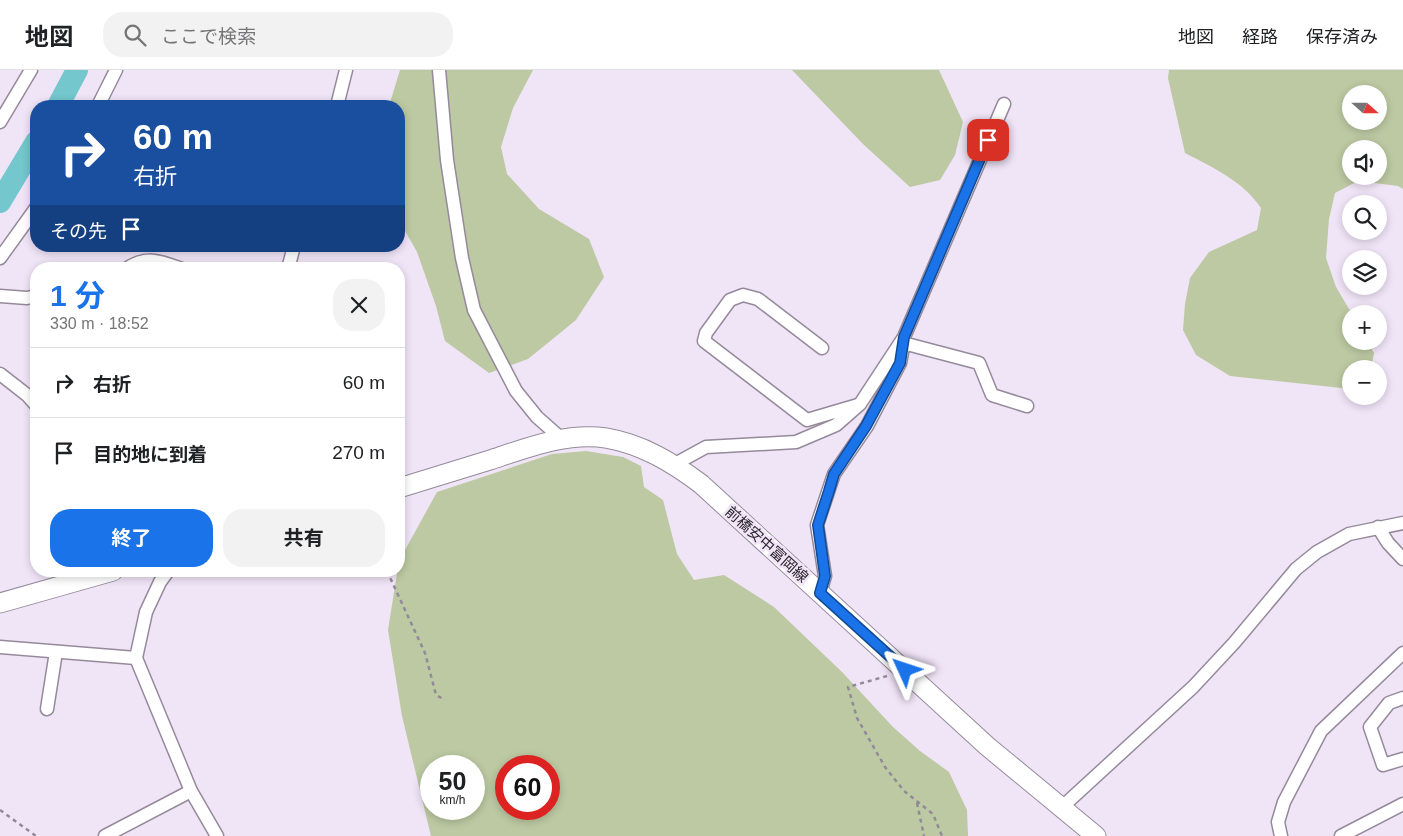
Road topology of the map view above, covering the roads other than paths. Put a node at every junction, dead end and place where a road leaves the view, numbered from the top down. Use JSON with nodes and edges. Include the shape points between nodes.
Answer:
{"nodes":[{"id":1,"x":31,"y":70,"type":"edge"},
{"id":2,"x":116,"y":70,"type":"edge"},
{"id":3,"x":346,"y":70,"type":"edge"},
{"id":4,"x":440,"y":70,"type":"edge"},
{"id":5,"x":101,"y":100,"type":"edge"},
{"id":6,"x":338,"y":100,"type":"edge"},
{"id":7,"x":1004,"y":104,"type":"dead end"},
{"id":8,"x":0,"y":122,"type":"edge"},
{"id":9,"x":30,"y":216,"type":"edge"},
{"id":10,"x":0,"y":258,"type":"edge"},
{"id":11,"x":136,"y":262,"type":"edge"},
{"id":12,"x":162,"y":262,"type":"edge"},
{"id":13,"x":0,"y":296,"type":"edge"},
{"id":14,"x":30,"y":297,"type":"edge"},
{"id":15,"x":904,"y":340,"type":"junction"},
{"id":16,"x":822,"y":348,"type":"dead end"},
{"id":17,"x":0,"y":374,"type":"edge"},
{"id":18,"x":30,"y":398,"type":"edge"},
{"id":19,"x":860,"y":404,"type":"junction"},
{"id":20,"x":1027,"y":406,"type":"dead end"},
{"id":21,"x":564,"y":440,"type":"junction"},
{"id":22,"x":675,"y":464,"type":"junction"},
{"id":23,"x":405,"y":486,"type":"edge"},
{"id":24,"x":1403,"y":523,"type":"edge"},
{"id":25,"x":1378,"y":527,"type":"junction"},
{"id":26,"x":1403,"y":559,"type":"edge"},
{"id":27,"x":92,"y":577,"type":"edge"},
{"id":28,"x":164,"y":577,"type":"edge"},
{"id":29,"x":820,"y":593,"type":"junction"},
{"id":30,"x":0,"y":603,"type":"edge"},
{"id":31,"x":0,"y":647,"type":"edge"},
{"id":32,"x":56,"y":652,"type":"junction"},
{"id":33,"x":1403,"y":653,"type":"edge"},
{"id":34,"x":136,"y":658,"type":"junction"},
{"id":35,"x":1403,"y":698,"type":"edge"},
{"id":36,"x":47,"y":709,"type":"dead end"},
{"id":37,"x":1403,"y":759,"type":"edge"},
{"id":38,"x":190,"y":791,"type":"junction"},
{"id":39,"x":1403,"y":804,"type":"edge"},
{"id":40,"x":1061,"y":808,"type":"junction"},
{"id":41,"x":105,"y":836,"type":"edge"},
{"id":42,"x":217,"y":836,"type":"edge"},
{"id":43,"x":1096,"y":836,"type":"edge"},
{"id":44,"x":1281,"y":836,"type":"edge"},
{"id":45,"x":1341,"y":836,"type":"edge"}],
"edges":[{"from":1,"to":8,"type":"street"},
{"from":2,"to":5,"type":"street"},
{"from":3,"to":6,"type":"street"},
{"from":4,"to":21,"type":"street","via":[[447,160],[462,258],[474,310],[516,391],[537,417]]},
{"from":7,"to":15,"type":"street"},
{"from":9,"to":10,"type":"street"},
{"from":11,"to":12,"type":"street"},
{"from":13,"to":14,"type":"street"},
{"from":15,"to":19,"type":"street"},
{"from":15,"to":20,"type":"street","via":[[979,363],[992,395]]},
{"from":15,"to":29,"type":"street","via":[[900,363],[866,426],[834,474],[818,525],[825,576]]},
{"from":16,"to":19,"type":"street","via":[[758,299],[743,294],[730,300],[706,333],[704,342],[807,420]]},
{"from":17,"to":18,"type":"street"},
{"from":19,"to":22,"type":"street","via":[[836,425],[796,442],[706,447]]},
{"from":21,"to":22,"type":"main road","name":"前橋安中富岡線","via":[[606,438]]},
{"from":21,"to":23,"type":"main road","name":"前橋安中富岡線","via":[[532,446]]},
{"from":22,"to":29,"type":"main road","name":"前橋安中富岡線"},
{"from":24,"to":25,"type":"street"},
{"from":25,"to":26,"type":"street"},
{"from":25,"to":40,"type":"street","via":[[1349,534],[1317,552],[1296,570],[1193,687]]},
{"from":27,"to":30,"type":"main road"},
{"from":28,"to":34,"type":"street","via":[[146,612]]},
{"from":29,"to":40,"type":"main road","name":"前橋安中富岡線","via":[[987,746]]},
{"from":31,"to":32,"type":"street"},
{"from":32,"to":34,"type":"street"},
{"from":32,"to":36,"type":"street"},
{"from":33,"to":44,"type":"street","via":[[1321,731],[1284,802],[1278,822]]},
{"from":34,"to":38,"type":"street"},
{"from":35,"to":37,"type":"street","via":[[1388,703],[1370,727],[1383,765]]},
{"from":38,"to":41,"type":"street"},
{"from":38,"to":42,"type":"street"},
{"from":39,"to":45,"type":"street"},
{"from":40,"to":43,"type":"main road","name":"前橋安中富岡線"}]}
